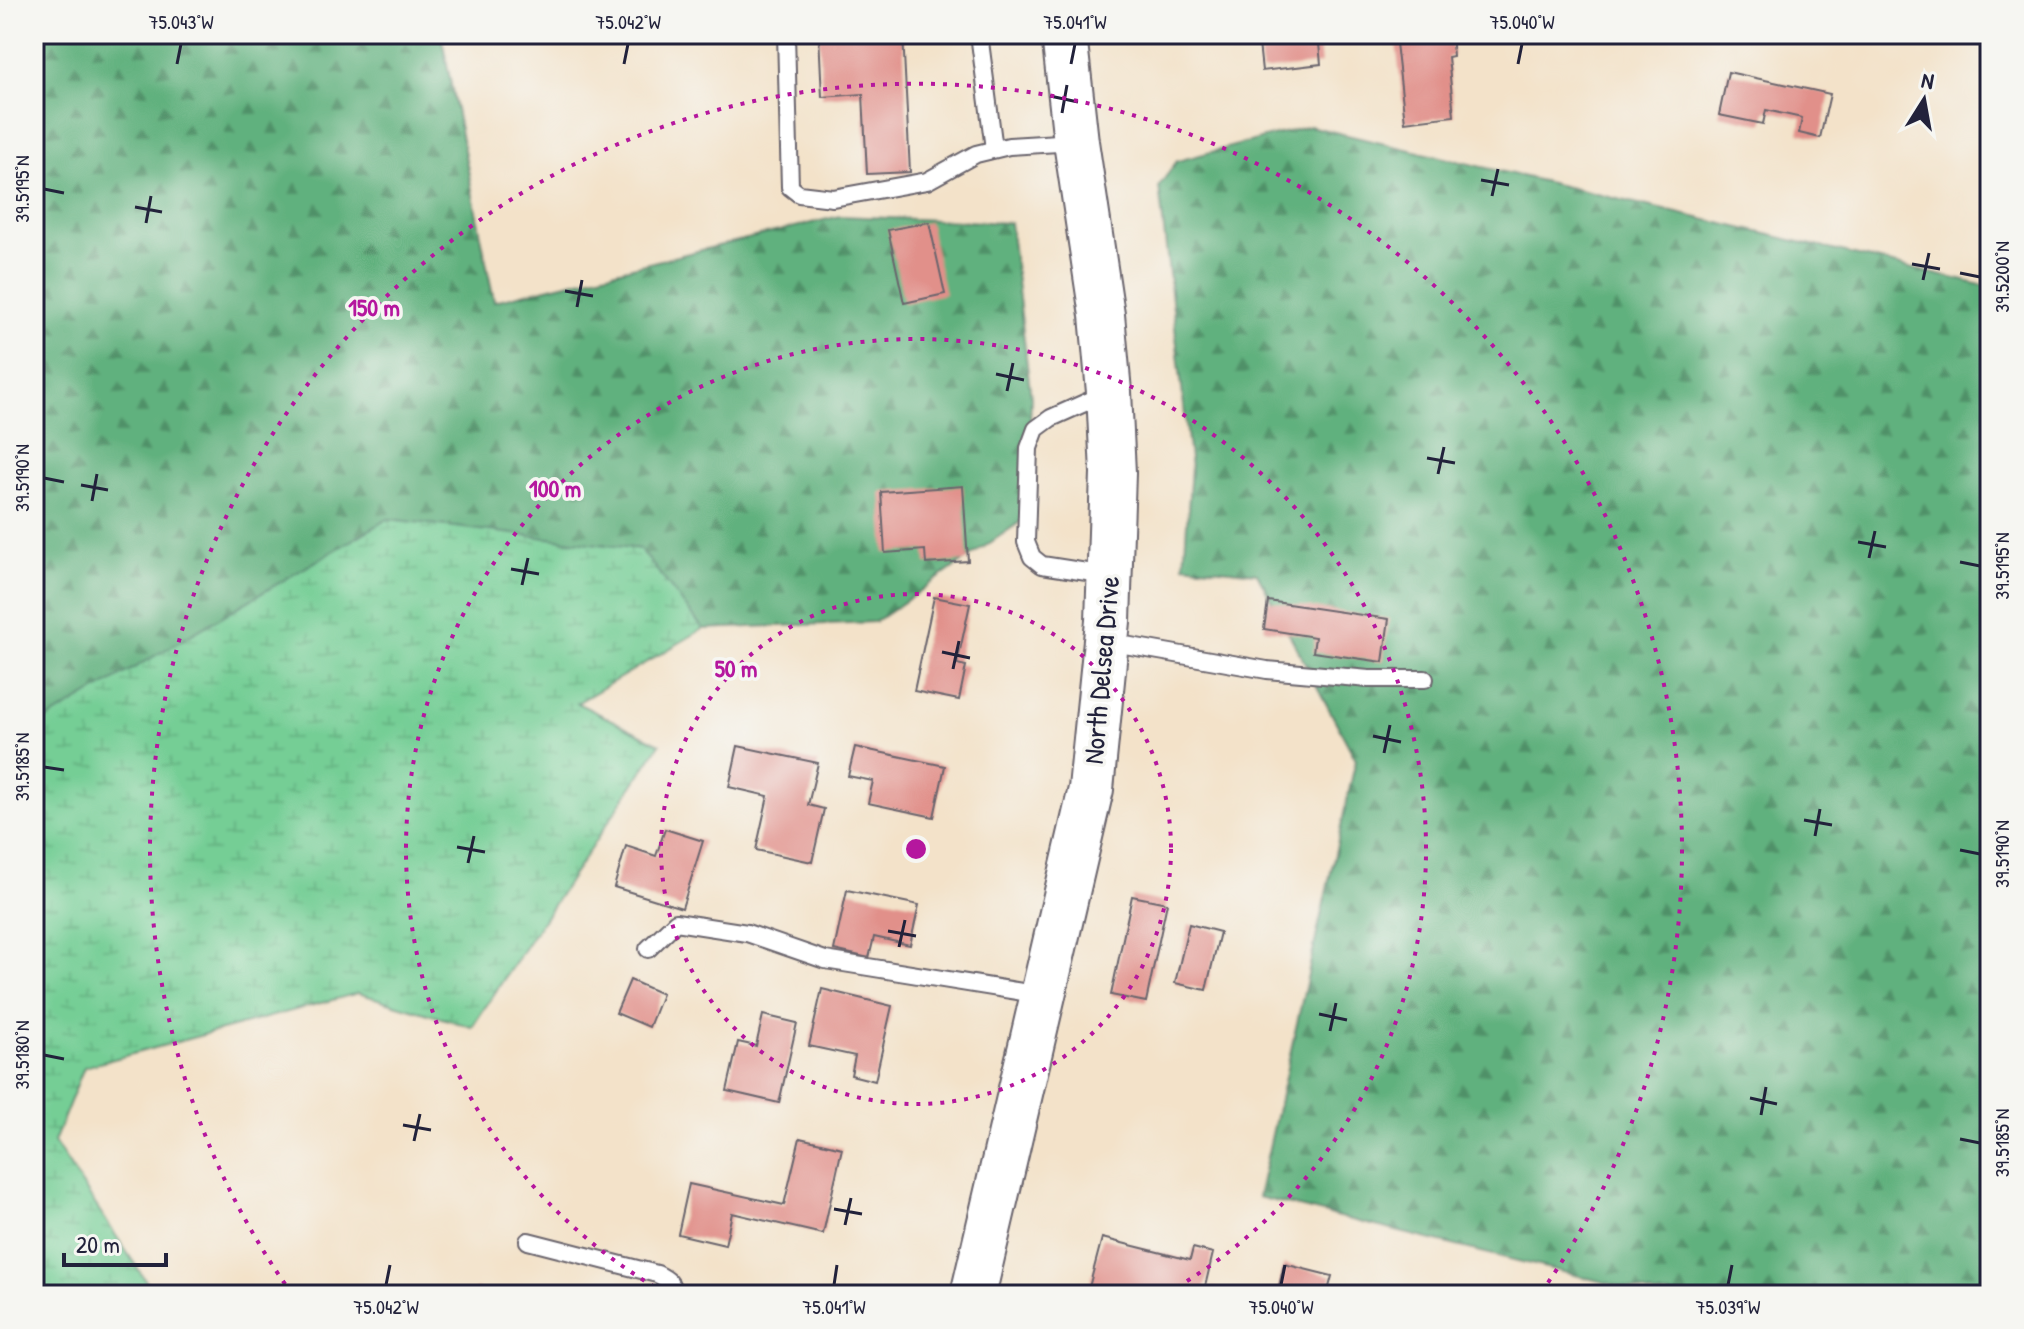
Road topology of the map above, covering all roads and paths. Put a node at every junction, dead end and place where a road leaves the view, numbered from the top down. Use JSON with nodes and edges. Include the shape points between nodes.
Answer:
{"nodes":[{"id":1,"x":786,"y":34,"type":"edge"},
{"id":2,"x":979,"y":34,"type":"edge"},
{"id":3,"x":1064,"y":34,"type":"edge"},
{"id":4,"x":1076,"y":142,"type":"junction"},
{"id":5,"x":994,"y":149,"type":"junction"},
{"id":6,"x":1109,"y":392,"type":"junction"},
{"id":7,"x":1110,"y":576,"type":"junction"},
{"id":8,"x":1107,"y":642,"type":"junction"},
{"id":9,"x":1425,"y":679,"type":"dead end"},
{"id":10,"x":648,"y":949,"type":"dead end"},
{"id":11,"x":1043,"y":995,"type":"junction"},
{"id":12,"x":528,"y":1241,"type":"dead end"},
{"id":13,"x":672,"y":1295,"type":"edge"},
{"id":14,"x":973,"y":1295,"type":"edge"}],
"edges":[{"from":1,"to":5,"type":"lane","via":[[790,187],[799,194],[833,198],[927,181]]},
{"from":2,"to":5,"type":"lane"},
{"from":3,"to":4,"type":"main road","name":"North Delsea Drive"},
{"from":4,"to":5,"type":"lane"},
{"from":4,"to":6,"type":"main road","name":"North Delsea Drive"},
{"from":6,"to":7,"type":"main road","name":"North Delsea Drive"},
{"from":6,"to":7,"type":"lane","via":[[1036,429],[1029,448],[1026,542],[1042,565]]},
{"from":7,"to":8,"type":"main road","name":"North Delsea Drive"},
{"from":8,"to":9,"type":"lane","via":[[1267,670]]},
{"from":8,"to":11,"type":"main road","name":"North Delsea Drive","via":[[1091,789]]},
{"from":10,"to":11,"type":"lane","via":[[676,922],[747,933],[825,960]]},
{"from":11,"to":14,"type":"main road","name":"North Delsea Drive"},
{"from":12,"to":13,"type":"lane","via":[[657,1274],[668,1279]]}]}
